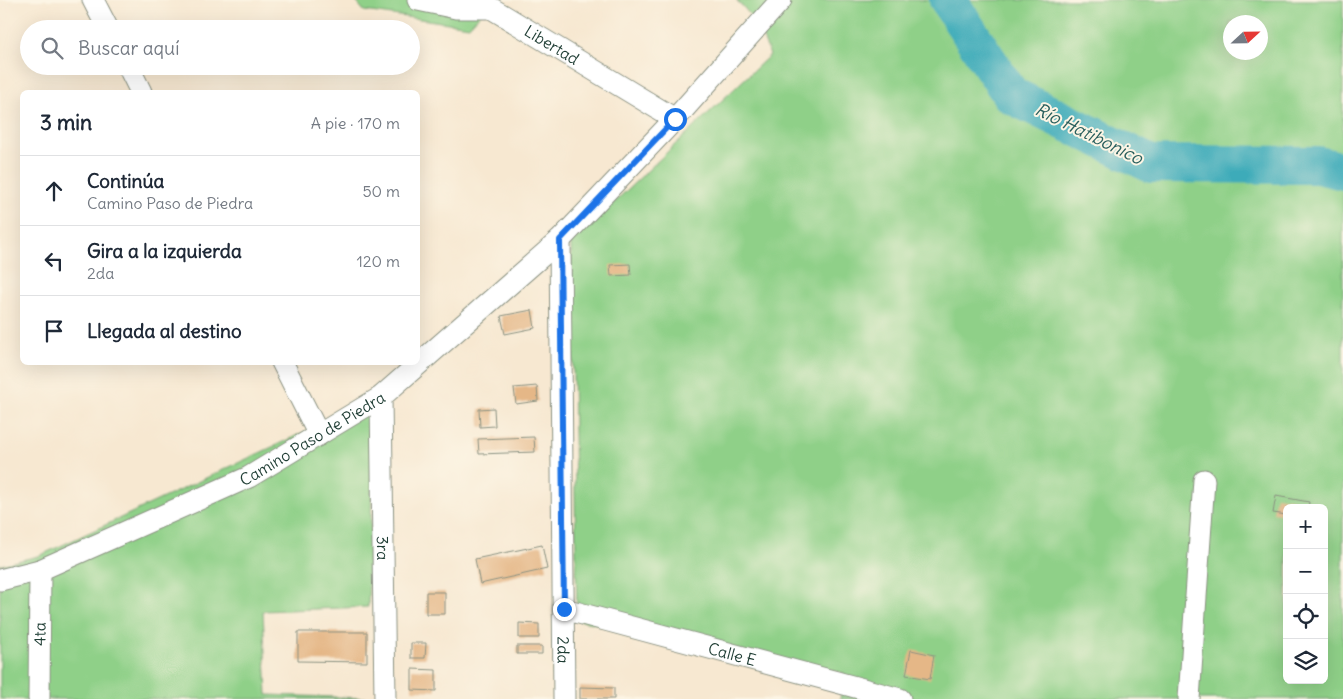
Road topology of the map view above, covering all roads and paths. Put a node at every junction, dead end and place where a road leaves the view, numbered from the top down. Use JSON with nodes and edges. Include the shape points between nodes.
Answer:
{"nodes":[{"id":1,"x":93,"y":0,"type":"edge"},
{"id":2,"x":418,"y":0,"type":"edge"},
{"id":3,"x":781,"y":0,"type":"edge"},
{"id":4,"x":103,"y":20,"type":"edge"},
{"id":5,"x":132,"y":75,"type":"edge"},
{"id":6,"x":140,"y":90,"type":"edge"},
{"id":7,"x":675,"y":119,"type":"junction"},
{"id":8,"x":560,"y":240,"type":"junction"},
{"id":9,"x":420,"y":363,"type":"edge"},
{"id":10,"x":284,"y":365,"type":"edge"},
{"id":11,"x":417,"y":365,"type":"edge"},
{"id":12,"x":381,"y":397,"type":"junction"},
{"id":13,"x":319,"y":434,"type":"junction"},
{"id":14,"x":1204,"y":480,"type":"dead end"},
{"id":15,"x":40,"y":570,"type":"junction"},
{"id":16,"x":0,"y":580,"type":"edge"},
{"id":17,"x":564,"y":609,"type":"junction"},
{"id":18,"x":38,"y":699,"type":"edge"},
{"id":19,"x":385,"y":699,"type":"edge"},
{"id":20,"x":564,"y":699,"type":"edge"},
{"id":21,"x":900,"y":699,"type":"edge"},
{"id":22,"x":1188,"y":699,"type":"edge"}],
"edges":[{"from":1,"to":4,"type":"street"},
{"from":2,"to":7,"type":"street","name":"Libertad","via":[[456,8],[491,8]]},
{"from":3,"to":7,"type":"street","name":"Camino Paso de Piedra"},
{"from":5,"to":6,"type":"street"},
{"from":7,"to":8,"type":"street","name":"Camino Paso de Piedra"},
{"from":8,"to":9,"type":"street","name":"Camino Paso de Piedra"},
{"from":8,"to":17,"type":"street","name":"2da"},
{"from":10,"to":13,"type":"street"},
{"from":11,"to":12,"type":"street","name":"Camino Paso de Piedra"},
{"from":12,"to":13,"type":"street","name":"Camino Paso de Piedra"},
{"from":12,"to":19,"type":"street","name":"3ra"},
{"from":13,"to":15,"type":"street","name":"Camino Paso de Piedra","via":[[249,477]]},
{"from":14,"to":22,"type":"street"},
{"from":15,"to":16,"type":"street","name":"Camino Paso de Piedra"},
{"from":15,"to":18,"type":"street","name":"4ta"},
{"from":17,"to":20,"type":"street","name":"2da"},
{"from":17,"to":21,"type":"street","name":"Calle E"}]}
